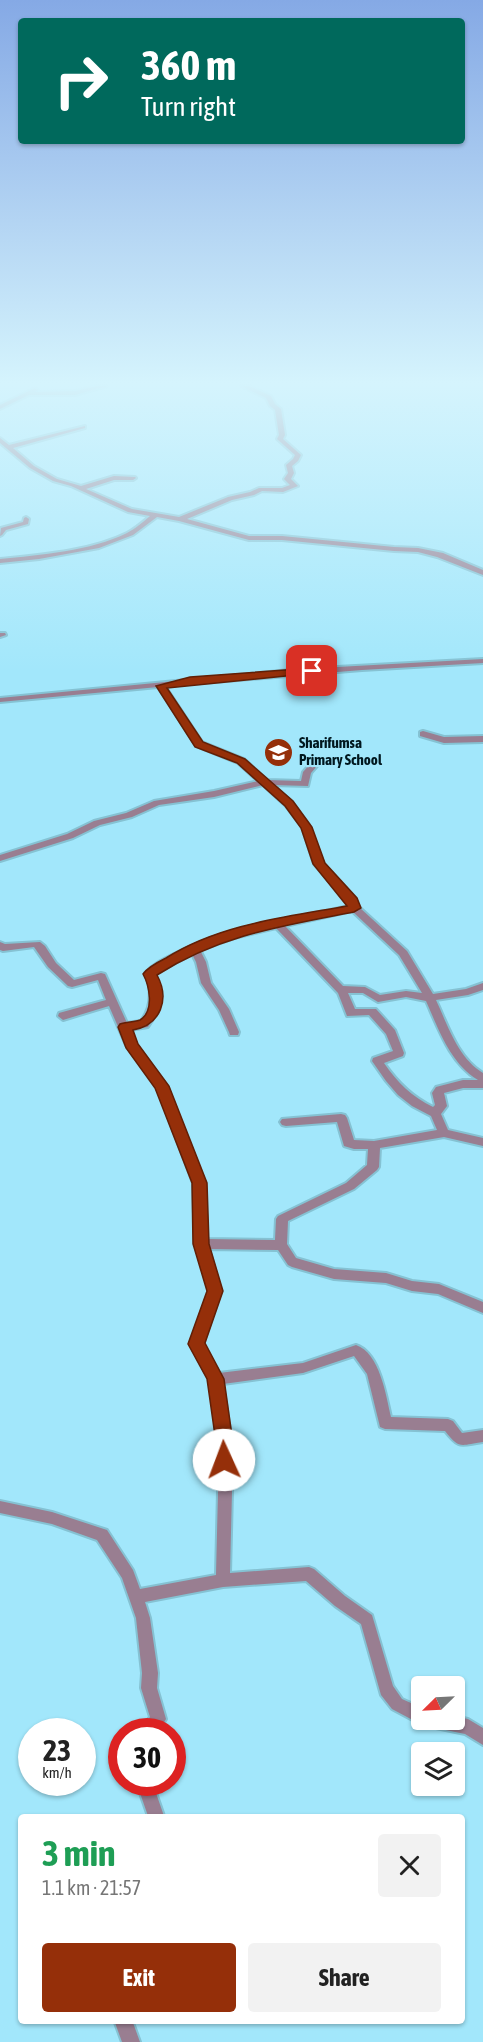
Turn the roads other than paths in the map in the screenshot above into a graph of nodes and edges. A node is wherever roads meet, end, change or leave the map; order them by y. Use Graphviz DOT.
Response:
graph roads {
  1 [pos="59,481"];
  2 [pos="103,481"];
  3 [pos="290,481"];
  4 [pos="81,488"];
  5 [pos="157,514"];
  6 [pos="26,519"];
  7 [pos="180,519"];
  8 [pos="0,534"];
  9 [pos="0,561"];
  10 [pos="483,573"];
  11 [pos="483,661"];
  12 [pos="161,686"];
  13 [pos="0,700"];
  14 [pos="423,734"];
  15 [pos="483,739"];
  16 [pos="314,765"];
  17 [pos="264,782"];
  18 [pos="0,858"];
  19 [pos="354,908"];
  20 [pos="278,924"];
  21 [pos="0,945"];
  22 [pos="194,949"];
  23 [pos="483,986"];
  24 [pos="340,989"];
  25 [pos="430,998"];
  26 [pos="112,1002"];
  27 [pos="63,1016"];
  28 [pos="125,1027"];
  29 [pos="234,1032"];
  30 [pos="483,1078"];
  31 [pos="483,1084"];
  32 [pos="435,1113"];
  33 [pos="286,1122"];
  34 [pos="444,1133"];
  35 [pos="483,1142"];
  36 [pos="374,1146"];
  37 [pos="201,1244"];
  38 [pos="281,1245"];
  39 [pos="483,1308"];
  40 [pos="216,1379"];
  41 [pos="483,1436"];
  42 [pos="0,1508"];
  43 [pos="223,1580"];
  44 [pos="135,1598"];
  45 [pos="411,1711"];
  46 [pos="158,1718"];
  47 [pos="465,1726"];
  48 [pos="483,1737"];
  49 [pos="149,1796"];
  50 [pos="155,1814"];
  51 [pos="124,2024"];
  52 [pos="131,2042"];
  1 -- 4 [label="street"];
  2 -- 4 [label="street"];
  3 -- 7 [label="street"];
  4 -- 5 [label="street"];
  5 -- 7 [label="street"];
  5 -- 9 [label="street"];
  6 -- 8 [label="street"];
  7 -- 10 [label="street"];
  11 -- 12 [label="street"];
  12 -- 13 [label="street"];
  12 -- 17 [label="street"];
  14 -- 15 [label="street"];
  16 -- 17 [label="street"];
  17 -- 18 [label="street"];
  17 -- 19 [label="street"];
  19 -- 20 [label="street"];
  19 -- 25 [label="street"];
  20 -- 22 [label="street"];
  20 -- 24 [label="street"];
  21 -- 26 [label="street"];
  22 -- 28 [label="street"];
  22 -- 29 [label="street"];
  23 -- 25 [label="street"];
  24 -- 25 [label="street"];
  24 -- 32 [label="street"];
  25 -- 30 [label="street"];
  26 -- 27 [label="street"];
  26 -- 28 [label="street"];
  28 -- 37 [label="street"];
  31 -- 32 [label="street"];
  32 -- 34 [label="street"];
  33 -- 36 [label="street"];
  34 -- 35 [label="street"];
  34 -- 36 [label="street"];
  36 -- 38 [label="street"];
  37 -- 38 [label="street"];
  37 -- 40 [label="street"];
  38 -- 39 [label="street"];
  40 -- 41 [label="street"];
  40 -- 43 [label="street"];
  42 -- 44 [label="street"];
  43 -- 44 [label="street"];
  43 -- 45 [label="street"];
  44 -- 46 [label="street"];
  47 -- 48 [label="street"];
  49 -- 50 [label="street"];
  51 -- 52 [label="street"];
}
